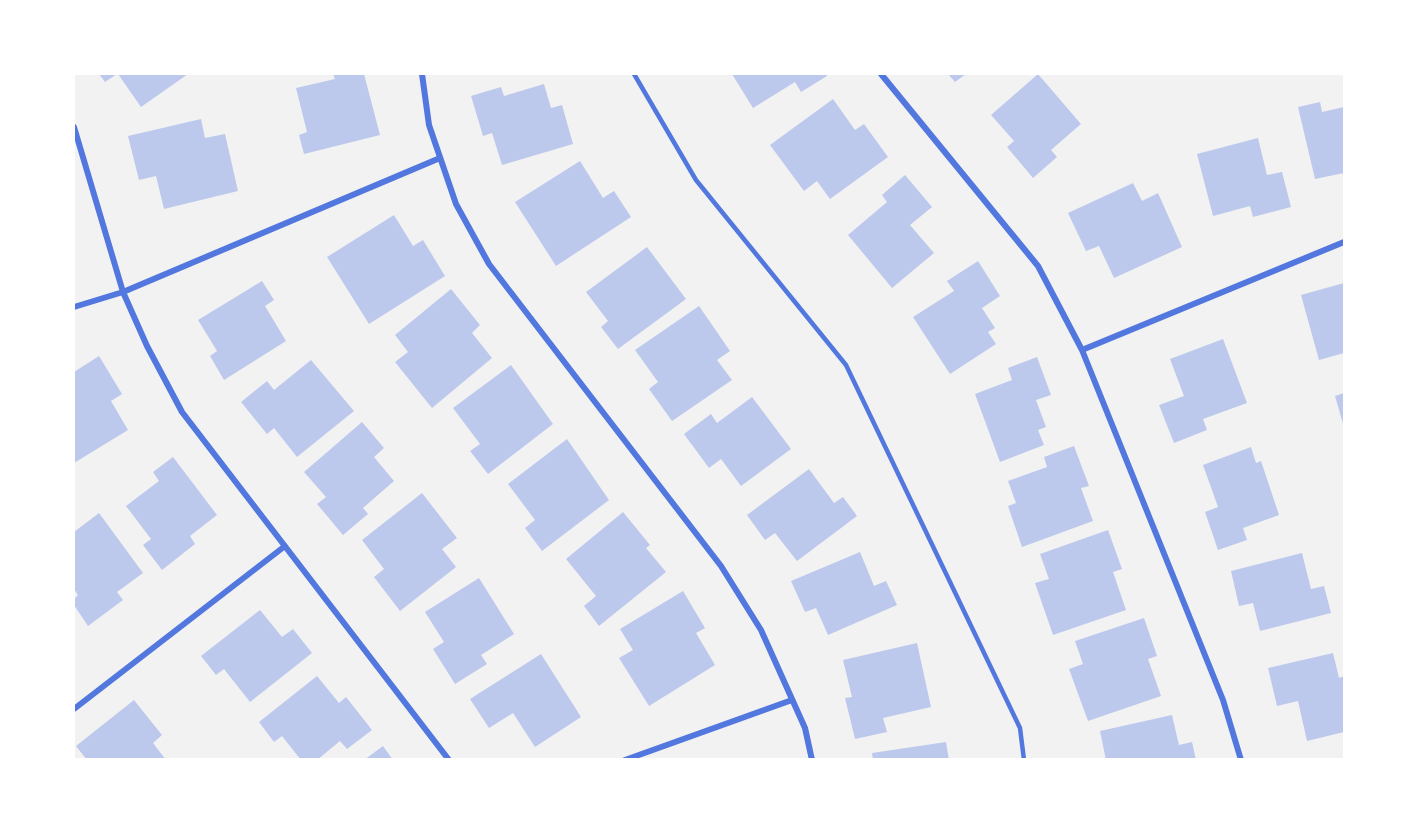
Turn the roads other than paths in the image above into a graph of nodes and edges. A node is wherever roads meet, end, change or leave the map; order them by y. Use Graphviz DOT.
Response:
graph roads {
  1 [pos="422,74"];
  2 [pos="634,74"];
  3 [pos="881,74"];
  4 [pos="74,127"];
  5 [pos="440,158"];
  6 [pos="1344,242"];
  7 [pos="123,292"];
  8 [pos="74,307"];
  9 [pos="1082,350"];
  10 [pos="285,546"];
  11 [pos="792,700"];
  12 [pos="74,709"];
  13 [pos="449,759"];
  14 [pos="625,759"];
  15 [pos="812,759"];
  16 [pos="1024,759"];
  17 [pos="1241,759"];
  1 -- 5 [label="street"];
  2 -- 16 [label="lane"];
  3 -- 9 [label="street"];
  4 -- 7 [label="street"];
  5 -- 7 [label="street"];
  5 -- 11 [label="street"];
  6 -- 9 [label="street"];
  7 -- 8 [label="street"];
  7 -- 10 [label="street"];
  9 -- 17 [label="street"];
  10 -- 12 [label="street"];
  10 -- 13 [label="street"];
  11 -- 14 [label="street"];
  11 -- 15 [label="street"];
}
